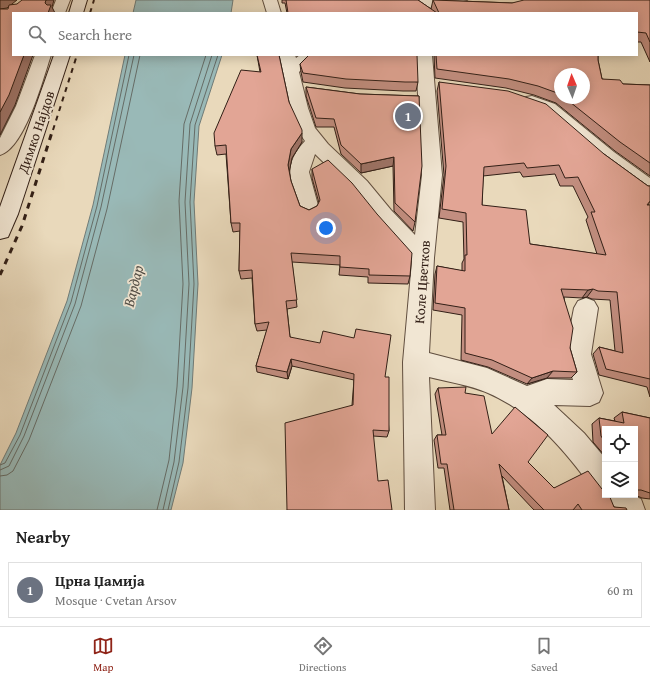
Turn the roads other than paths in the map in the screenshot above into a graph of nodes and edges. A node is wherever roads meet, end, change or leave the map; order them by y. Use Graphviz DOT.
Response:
graph roads {
  1 [pos="63,0"];
  2 [pos="80,0"];
  3 [pos="270,0"];
  4 [pos="422,4"];
  5 [pos="477,5"];
  6 [pos="58,12"];
  7 [pos="76,12"];
  8 [pos="274,12"];
  9 [pos="43,56"];
  10 [pos="62,56"];
  11 [pos="308,56"];
  12 [pos="424,56"];
  13 [pos="295,76"];
  14 [pos="513,96"];
  15 [pos="315,142"];
  16 [pos="0,149"];
  17 [pos="650,188"];
  18 [pos="309,209"];
  19 [pos="0,231"];
  20 [pos="423,258"];
  21 [pos="586,308"];
  22 [pos="416,362"];
  23 [pos="524,400"];
  24 [pos="602,478"];
  25 [pos="616,498"];
  26 [pos="420,510"];
  27 [pos="630,510"];
  1 -- 6 [label="street"];
  2 -- 7 [label="street"];
  3 -- 8 [label="street"];
  4 -- 5 [label="street"];
  9 -- 16 [label="street"];
  10 -- 19 [label="street, Димко Најдов"];
  11 -- 13 [label="street"];
  12 -- 20 [label="street, Коле Цветков"];
  13 -- 15 [label="street"];
  14 -- 17 [label="street"];
  15 -- 18 [label="street"];
  15 -- 20 [label="street"];
  20 -- 22 [label="street, Коле Цветков"];
  21 -- 23 [label="street"];
  22 -- 23 [label="street"];
  22 -- 26 [label="street, Коле Цветков"];
  23 -- 24 [label="street"];
  25 -- 27 [label="street"];
}
